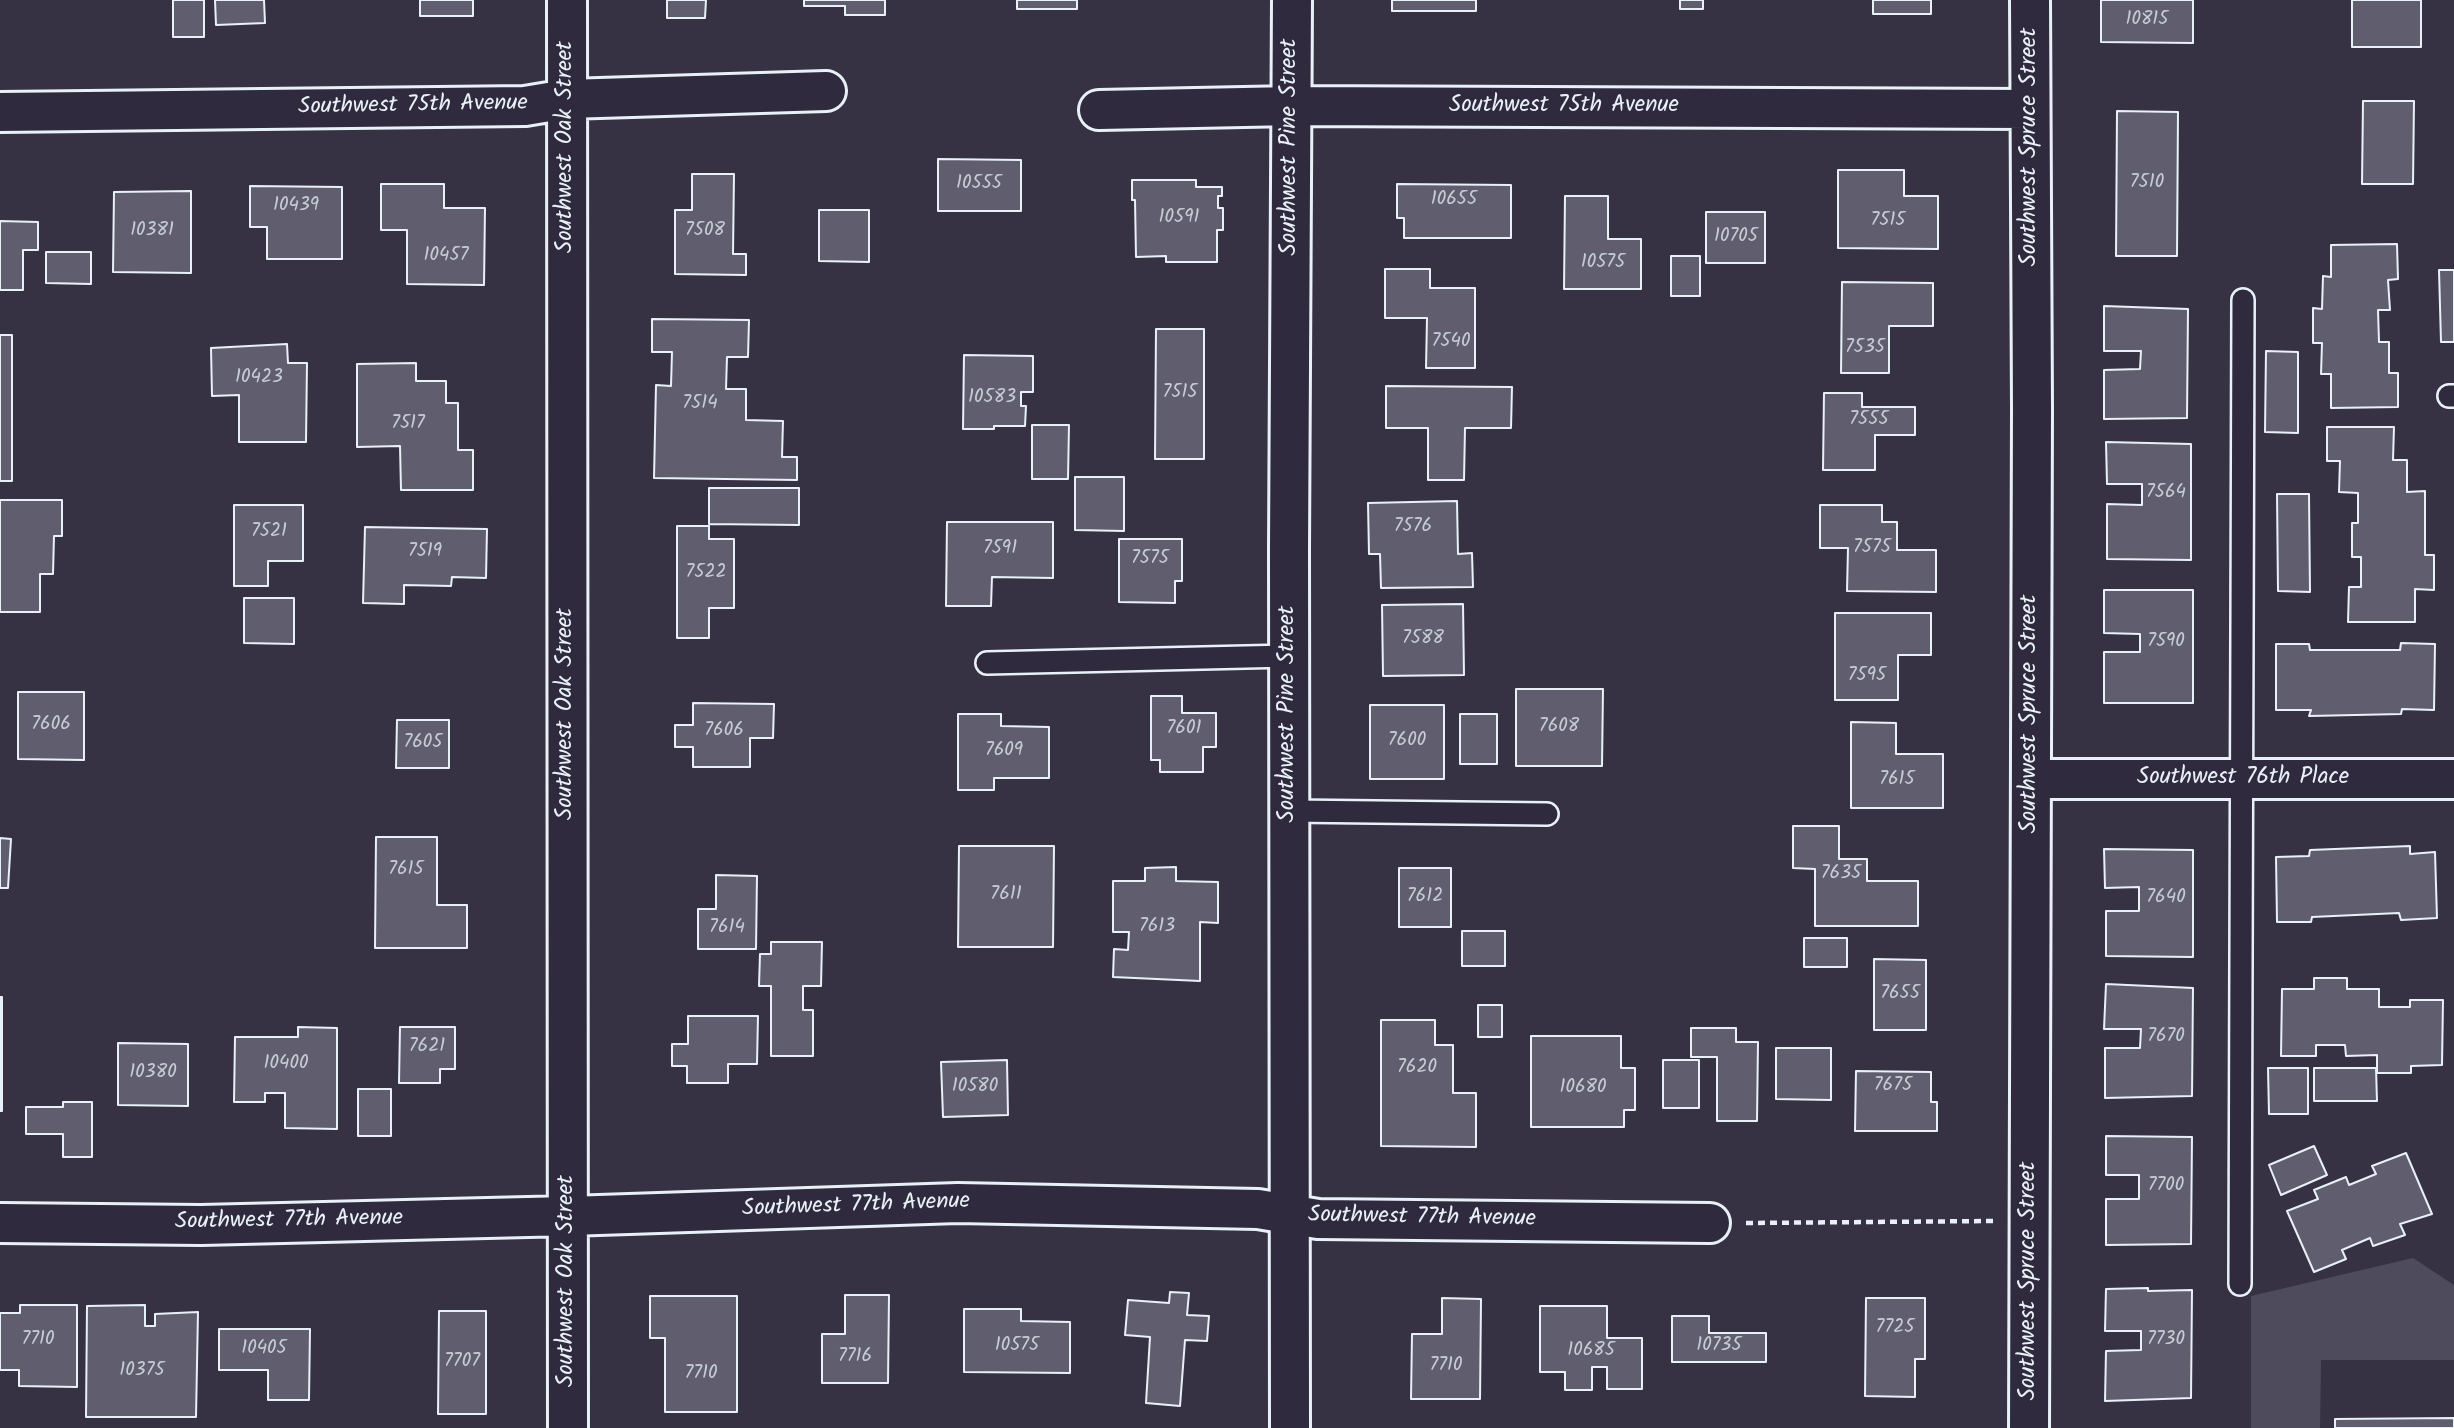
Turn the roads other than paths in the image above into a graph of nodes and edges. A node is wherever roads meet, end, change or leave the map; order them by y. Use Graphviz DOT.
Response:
graph roads {
  1 [pos="566,0"];
  2 [pos="1292,0"];
  3 [pos="2030,0"];
  4 [pos="825,91"];
  5 [pos="567,99"];
  6 [pos="1292,106"];
  7 [pos="2030,109"];
  8 [pos="1099,110"];
  9 [pos="0,112"];
  10 [pos="2243,300"];
  11 [pos="1289,656"];
  12 [pos="987,663"];
  13 [pos="2031,779"];
  14 [pos="2243,779"];
  15 [pos="2454,779"];
  16 [pos="1289,811"];
  17 [pos="1547,814"];
  18 [pos="569,1216"];
  19 [pos="1290,1216"];
  20 [pos="0,1223"];
  21 [pos="1710,1223"];
  22 [pos="2240,1284"];
  23 [pos="568,1428"];
  24 [pos="1290,1428"];
  25 [pos="2029,1428"];
  1 -- 5 [label="street, Southwest Oak Street"];
  2 -- 6 [label="street, Southwest Pine Street"];
  3 -- 7 [label="street, Southwest Spruce Street"];
  4 -- 5 [label="street, Southwest 75th Avenue"];
  5 -- 9 [label="street, Southwest 75th Avenue"];
  5 -- 18 [label="street, Southwest Oak Street"];
  6 -- 7 [label="street, Southwest 75th Avenue"];
  6 -- 8 [label="street, Southwest 75th Avenue"];
  6 -- 11 [label="street, Southwest Pine Street"];
  7 -- 13 [label="street, Southwest Spruce Street"];
  10 -- 14 [label="lane"];
  11 -- 12 [label="lane"];
  11 -- 16 [label="street, Southwest Pine Street"];
  13 -- 14 [label="street, Southwest 76th Place"];
  13 -- 25 [label="street, Southwest Spruce Street"];
  14 -- 15 [label="street, Southwest 76th Place"];
  14 -- 22 [label="lane"];
  16 -- 17 [label="lane"];
  16 -- 19 [label="street, Southwest Pine Street"];
  18 -- 19 [label="street, Southwest 77th Avenue"];
  18 -- 20 [label="street, Southwest 77th Avenue"];
  18 -- 23 [label="street, Southwest Oak Street"];
  19 -- 21 [label="street, Southwest 77th Avenue"];
  19 -- 24 [label="street, Southwest Pine Street"];
}
